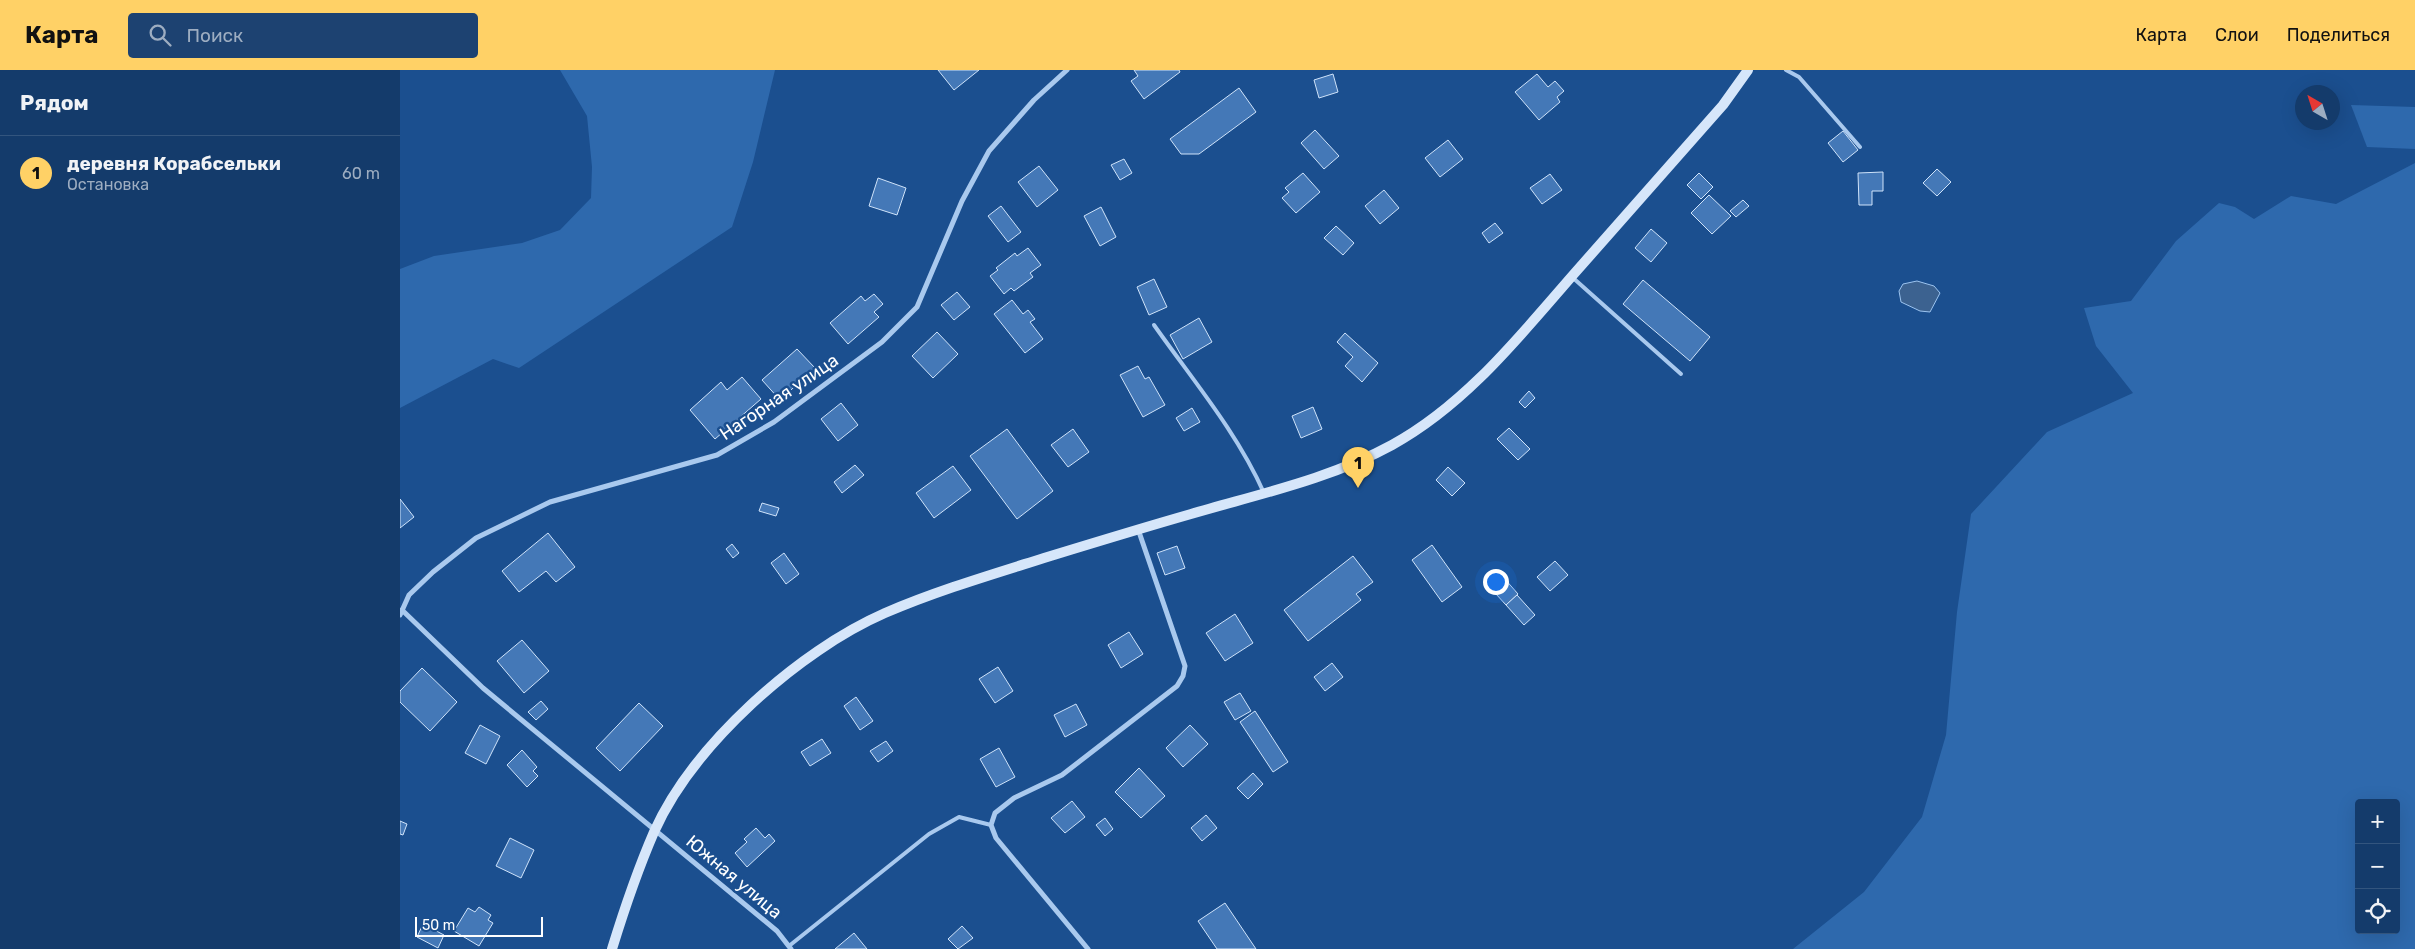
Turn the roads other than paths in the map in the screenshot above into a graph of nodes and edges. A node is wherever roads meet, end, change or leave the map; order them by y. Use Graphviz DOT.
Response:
graph roads {
  1 [pos="1067,70"];
  2 [pos="1748,70"];
  3 [pos="1786,70"];
  4 [pos="1860,147"];
  5 [pos="1572,277"];
  6 [pos="1154,325"];
  7 [pos="1681,374"];
  8 [pos="1264,493"];
  9 [pos="1138,529"];
  10 [pos="401,613"];
  11 [pos="991,825"];
  12 [pos="655,830"];
  13 [pos="790,948"];
  14 [pos="612,949"];
  15 [pos="1088,949"];
  1 -- 10 [label="street, Нагорная улица"];
  2 -- 5 [label="main road"];
  3 -- 4 [label="lane"];
  5 -- 7 [label="lane"];
  5 -- 8 [label="main road"];
  6 -- 8 [label="lane"];
  8 -- 9 [label="main road"];
  9 -- 11 [label="street"];
  9 -- 12 [label="main road"];
  10 -- 12 [label="street, Южная улица"];
  11 -- 13 [label="lane"];
  11 -- 15 [label="street"];
  12 -- 13 [label="street, Южная улица"];
  12 -- 14 [label="main road"];
}
